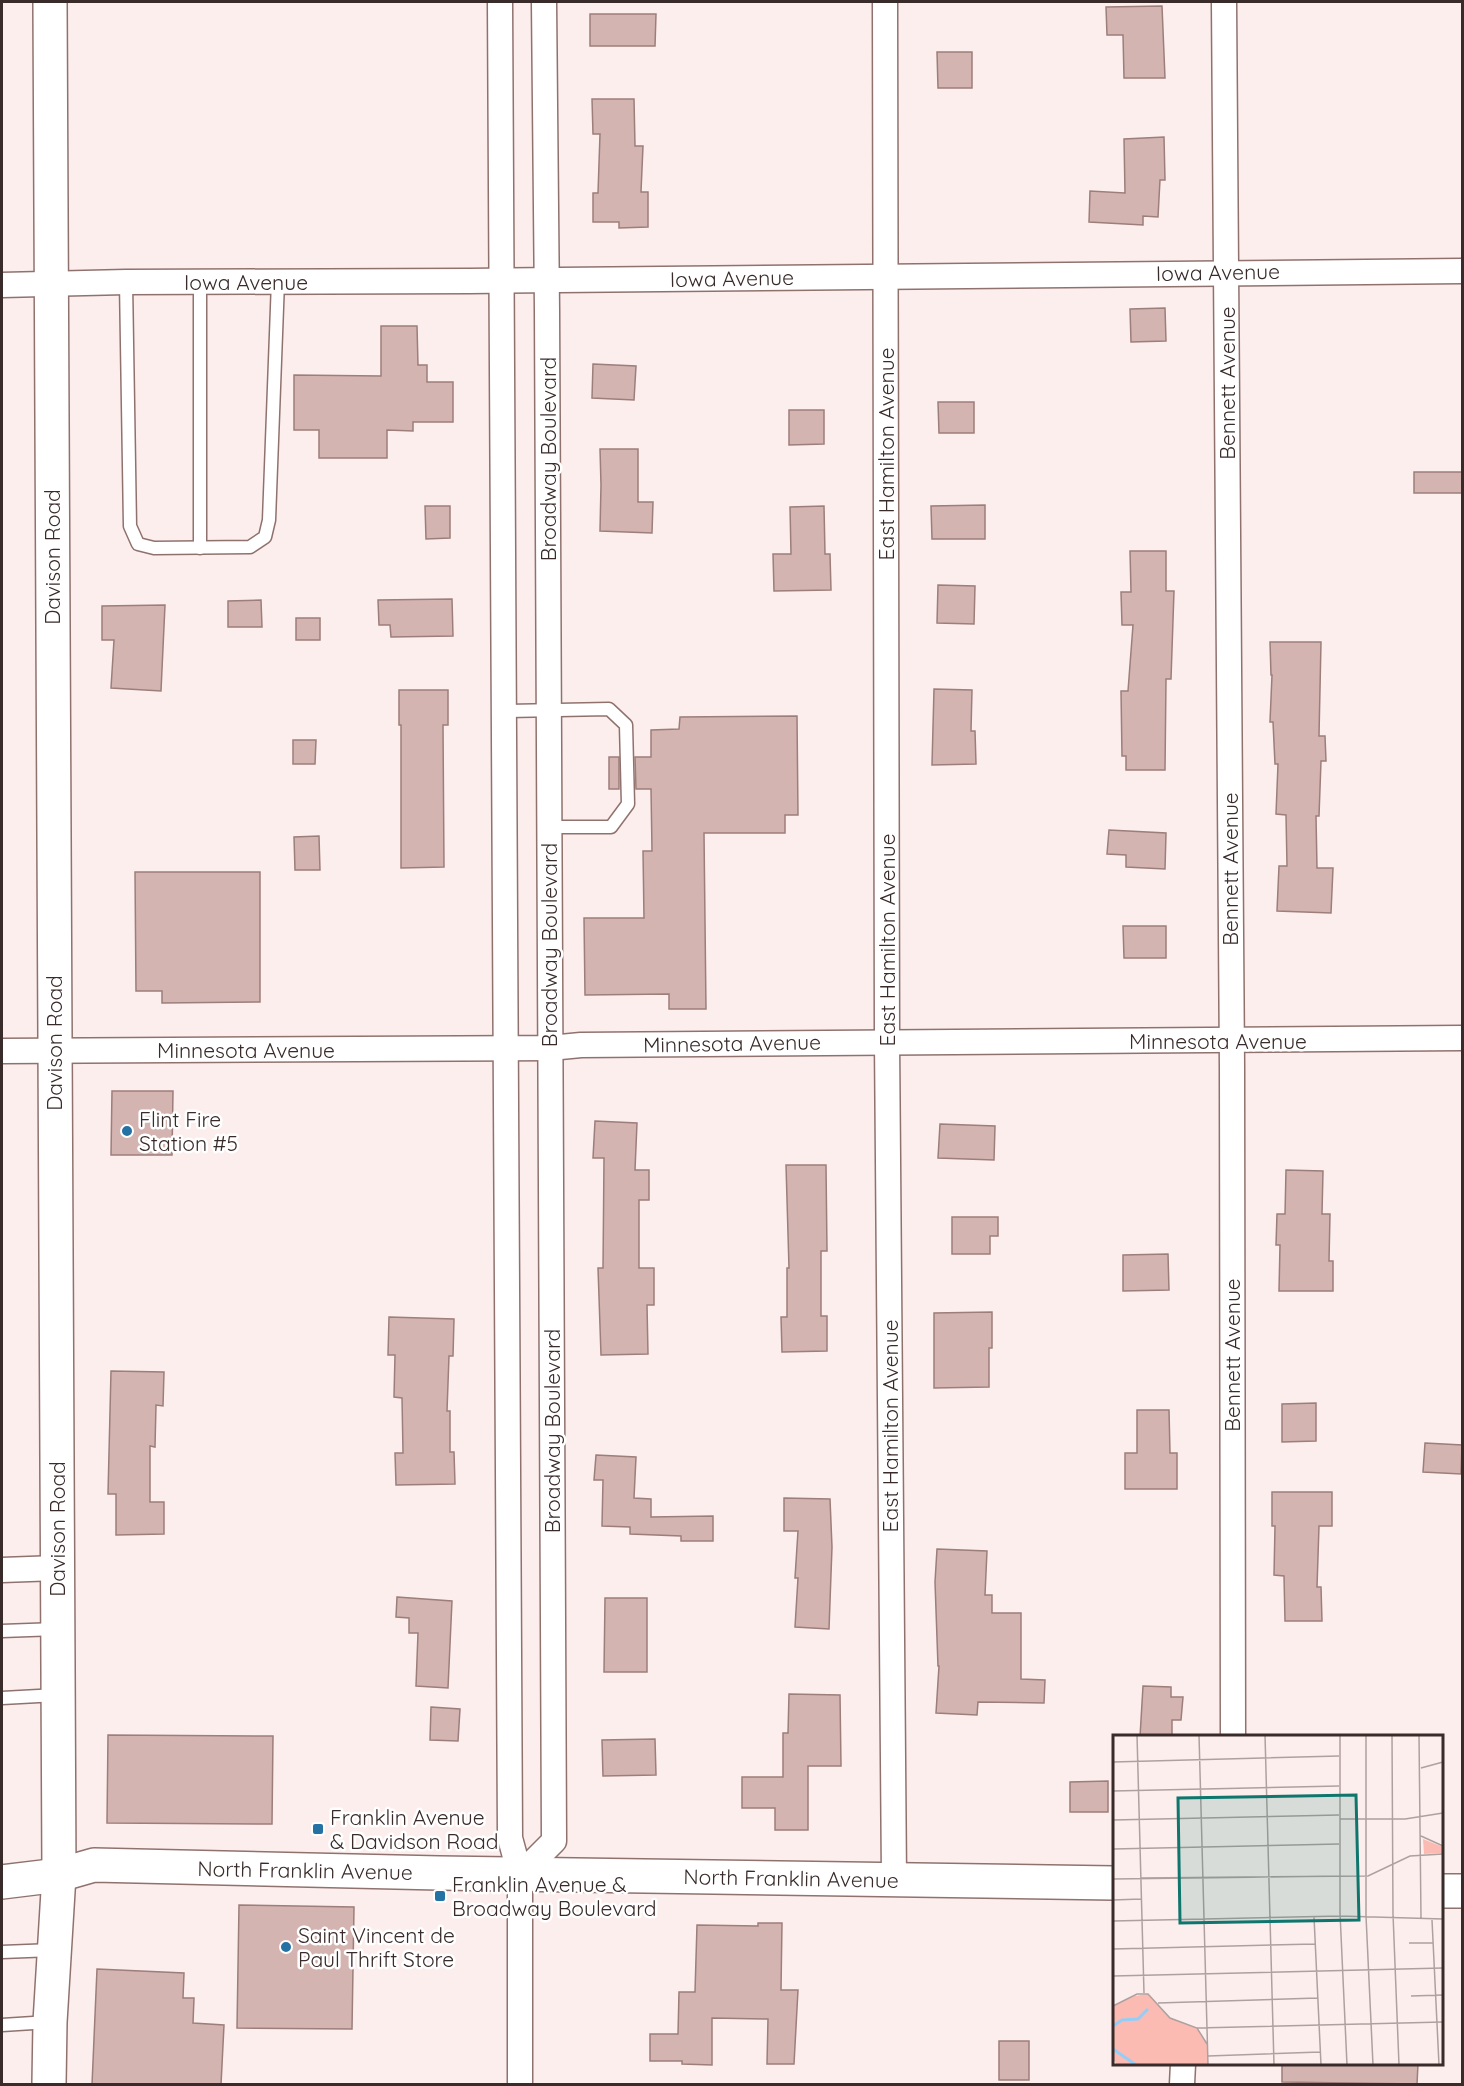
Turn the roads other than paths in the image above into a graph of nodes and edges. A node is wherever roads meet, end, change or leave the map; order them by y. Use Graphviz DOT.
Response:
graph roads {
  1 [pos="50,2"];
  2 [pos="500,2"];
  3 [pos="544,2"];
  4 [pos="885,2"];
  5 [pos="1224,2"];
  6 [pos="1462,271"];
  7 [pos="1227,272"];
  8 [pos="886,276"];
  9 [pos="502,280"];
  10 [pos="547,280"];
  11 [pos="278,281"];
  12 [pos="126,282"];
  13 [pos="200,282"];
  14 [pos="51,284"];
  15 [pos="2,285"];
  16 [pos="200,548"];
  17 [pos="548,710"];
  18 [pos="504,711"];
  19 [pos="549,827"];
  20 [pos="1462,1038"];
  21 [pos="887,1041"];
  22 [pos="1231,1041"];
  23 [pos="550,1048"];
  24 [pos="505,1049"];
  25 [pos="2,1051"];
  26 [pos="55,1051"];
  27 [pos="57,1568"];
  28 [pos="2,1570"];
  29 [pos="58,1629"];
  30 [pos="2,1631"];
  31 [pos="58,1695"];
  32 [pos="2,1698"];
  33 [pos="1233,1735"];
  34 [pos="59,1875"];
  35 [pos="520,1875"];
  36 [pos="894,1879"];
  37 [pos="2,1882"];
  38 [pos="1113,1883"];
  39 [pos="1443,1891"];
  40 [pos="1462,1892"];
  41 [pos="54,1950"];
  42 [pos="2,1952"];
  43 [pos="50,2022"];
  44 [pos="2,2025"];
  45 [pos="1183,2065"];
  46 [pos="49,2085"];
  47 [pos="520,2085"];
  48 [pos="1182,2085"];
  1 -- 14 [label="main road, Davison Road"];
  2 -- 9 [label="street, Broadway Boulevard"];
  3 -- 10 [label="street, Broadway Boulevard"];
  4 -- 8 [label="street, East Hamilton Avenue"];
  5 -- 7 [label="street, Bennett Avenue"];
  6 -- 7 [label="street, Iowa Avenue"];
  7 -- 8 [label="street, Iowa Avenue"];
  7 -- 22 [label="street, Bennett Avenue"];
  8 -- 10 [label="street, Iowa Avenue"];
  8 -- 21 [label="street, East Hamilton Avenue"];
  9 -- 10 [label="street, Iowa Avenue"];
  9 -- 11 [label="street, Iowa Avenue"];
  9 -- 18 [label="street, Broadway Boulevard"];
  10 -- 17 [label="street, Broadway Boulevard"];
  11 -- 13 [label="street, Iowa Avenue"];
  11 -- 16 [label="lane"];
  12 -- 13 [label="street, Iowa Avenue"];
  12 -- 14 [label="street, Iowa Avenue"];
  12 -- 16 [label="lane"];
  13 -- 16 [label="lane"];
  14 -- 15 [label="street, Iowa Avenue"];
  14 -- 26 [label="main road, Davison Road"];
  17 -- 18 [label="lane"];
  17 -- 19 [label="street, Broadway Boulevard"];
  17 -- 19 [label="lane"];
  18 -- 24 [label="street, Broadway Boulevard"];
  19 -- 23 [label="street, Broadway Boulevard"];
  20 -- 22 [label="street, Minnesota Avenue"];
  21 -- 22 [label="street, Minnesota Avenue"];
  21 -- 23 [label="street, Minnesota Avenue"];
  21 -- 36 [label="street, East Hamilton Avenue"];
  22 -- 33 [label="street, Bennett Avenue"];
  23 -- 24 [label="street, Minnesota Avenue"];
  23 -- 35 [label="street, Broadway Boulevard"];
  24 -- 26 [label="street, Minnesota Avenue"];
  24 -- 35 [label="street, Broadway Boulevard"];
  25 -- 26 [label="street, Minnesota Avenue"];
  26 -- 27 [label="main road, Davison Road"];
  27 -- 28 [label="street"];
  27 -- 29 [label="main road, Davison Road"];
  29 -- 30 [label="lane"];
  29 -- 31 [label="main road, Davison Road"];
  31 -- 32 [label="lane"];
  31 -- 34 [label="main road, Davison Road"];
  34 -- 35 [label="main road, North Franklin Avenue"];
  34 -- 37 [label="main road, North Franklin Avenue"];
  34 -- 41 [label="main road, Davison Road"];
  35 -- 36 [label="main road, North Franklin Avenue"];
  35 -- 47 [label="street, Broadway Boulevard"];
  36 -- 38 [label="main road, North Franklin Avenue"];
  39 -- 40 [label="main road"];
  41 -- 42 [label="lane"];
  41 -- 43 [label="main road, Davison Road"];
  43 -- 44 [label="lane"];
  43 -- 46 [label="main road, Davison Road"];
  45 -- 48 [label="street"];
}
